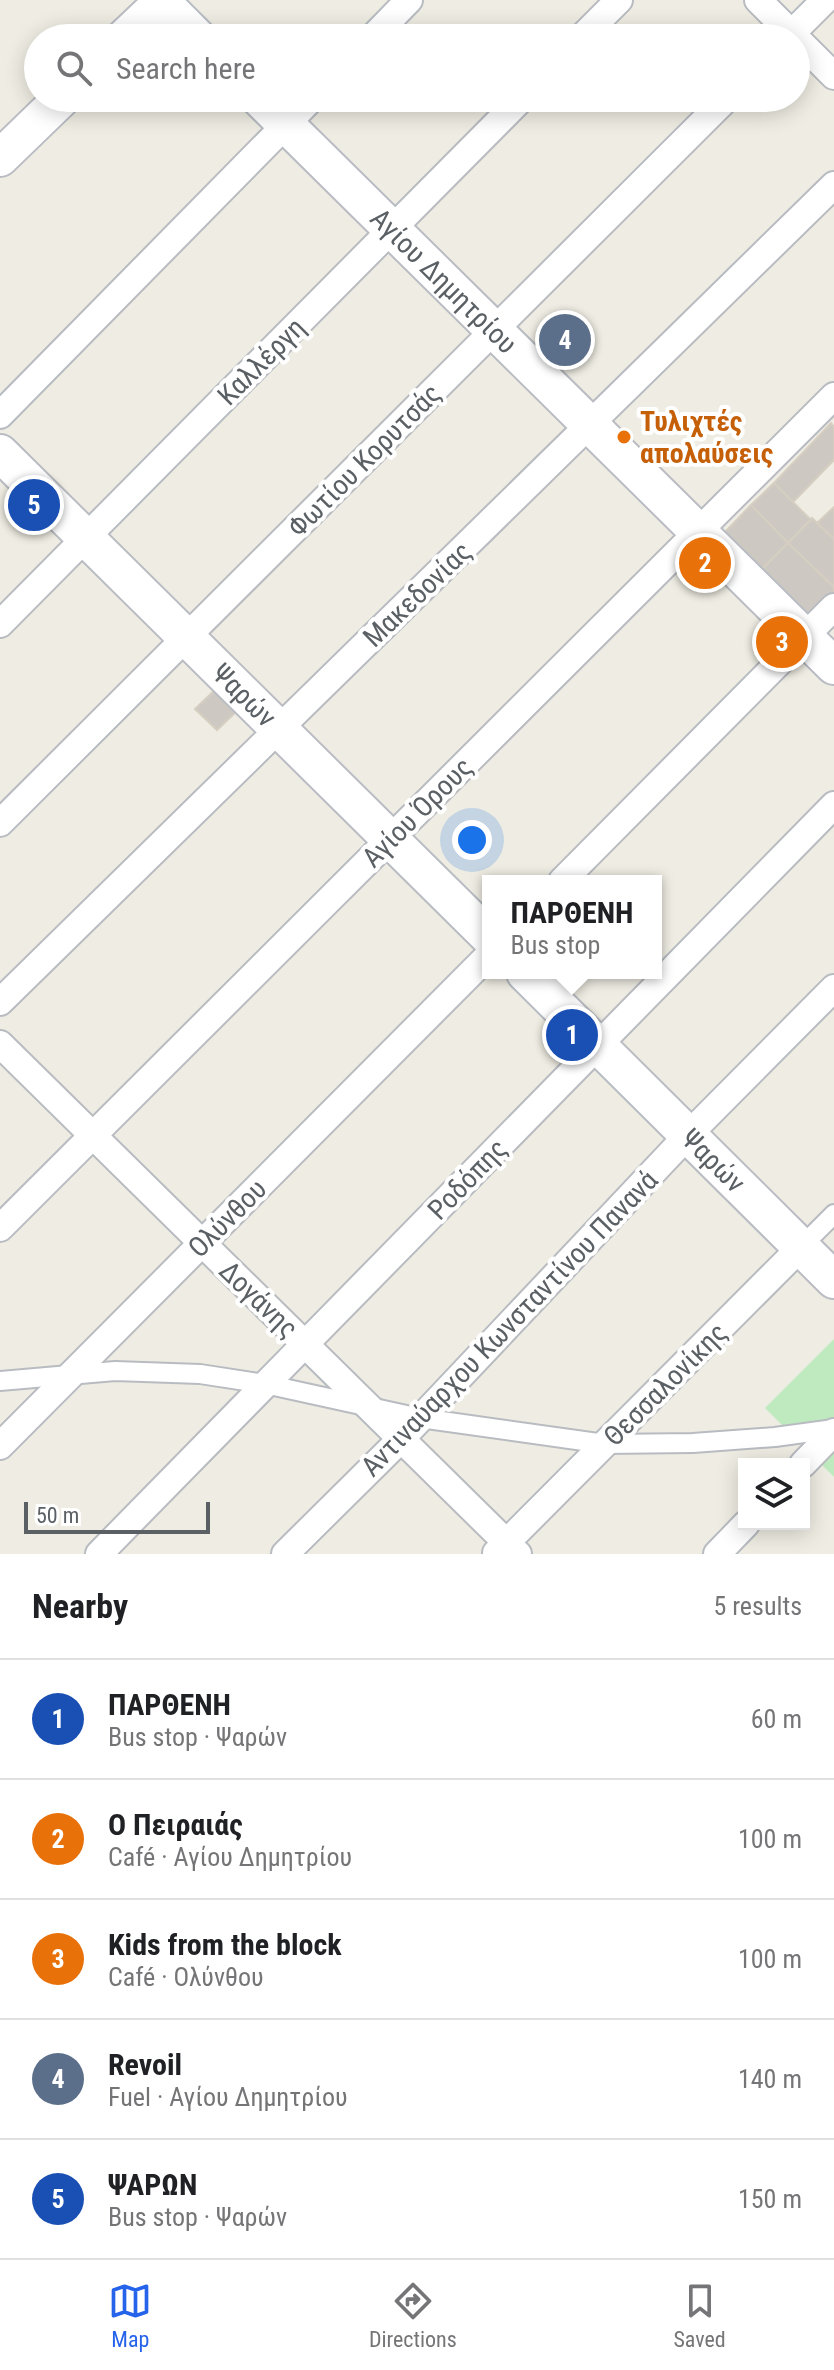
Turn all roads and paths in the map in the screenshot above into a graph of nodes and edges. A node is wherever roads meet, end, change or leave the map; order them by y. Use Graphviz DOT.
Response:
graph roads {
  1 [pos="409,0"];
  2 [pos="619,0"];
  3 [pos="758,0"];
  4 [pos="825,0"];
  5 [pos="161,1"];
  6 [pos="138,24"];
  7 [pos="184,24"];
  8 [pos="386,24"];
  9 [pos="595,24"];
  10 [pos="779,24"];
  11 [pos="801,24"];
  12 [pos="810,55"];
  13 [pos="834,76"];
  14 [pos="48,112"];
  15 [pos="273,112"];
  16 [pos="299,112"];
  17 [pos="508,112"];
  18 [pos="713,112"];
  19 [pos="286,125"];
  20 [pos="0,158"];
  21 [pos="834,185"];
  22 [pos="392,229"];
  23 [pos="494,330"];
  24 [pos="834,396"];
  25 [pos="0,415"];
  26 [pos="589,425"];
  27 [pos="0,453"];
  28 [pos="698,532"];
  29 [pos="86,537"];
  30 [pos="834,607"];
  31 [pos="0,624"];
  32 [pos="186,637"];
  33 [pos="804,637"];
  34 [pos="834,666"];
  35 [pos="279,729"];
  36 [pos="834,805"];
  37 [pos="0,823"];
  38 [pos="390,839"];
  39 [pos="568,875"];
  40 [pos="482,930"];
  41 [pos="482,962"];
  42 [pos="531,979"];
  43 [pos="834,988"];
  44 [pos="0,1002"];
  45 [pos="0,1044"];
  46 [pos="598,1046"];
  47 [pos="93,1135"];
  48 [pos="688,1135"];
  49 [pos="834,1214"];
  50 [pos="0,1228"];
  51 [pos="202,1243"];
  52 [pos="801,1247"];
  53 [pos="834,1280"];
  54 [pos="305,1344"];
  55 [pos="69,1374"];
  56 [pos="0,1381"];
  57 [pos="265,1384"];
  58 [pos="370,1408"];
  59 [pos="420,1418"];
  60 [pos="834,1430"];
  61 [pos="401,1439"];
  62 [pos="605,1444"];
  63 [pos="0,1446"];
  64 [pos="808,1458"];
  65 [pos="740,1530"];
  66 [pos="507,1550"];
  67 [pos="99,1554"];
  68 [pos="285,1554"];
  69 [pos="717,1554"];
  1 -- 8 [label="street"];
  2 -- 9 [label="street"];
  3 -- 10 [label="street"];
  4 -- 11 [label="street"];
  5 -- 6 [label="main road"];
  5 -- 7 [label="main road"];
  12 -- 13 [label="street"];
  14 -- 20 [label="main road"];
  15 -- 19 [label="main road, Αγίου Δημητρίου"];
  16 -- 19 [label="street"];
  17 -- 22 [label="street, Καλλέργη"];
  18 -- 23 [label="street, Φωτίου Κορυτσάς"];
  19 -- 22 [label="main road, Αγίου Δημητρίου"];
  19 -- 25 [label="street"];
  21 -- 26 [label="street, Μακεδονίας"];
  22 -- 23 [label="main road, Αγίου Δημητρίου"];
  22 -- 29 [label="street, Καλλέργη"];
  23 -- 26 [label="main road, Αγίου Δημητρίου"];
  23 -- 32 [label="street, Φωτίου Κορυτσάς"];
  24 -- 28 [label="street, Αγίου Όρους"];
  26 -- 28 [label="main road, Αγίου Δημητρίου"];
  26 -- 35 [label="street, Μακεδονίας"];
  27 -- 29 [label="main road, Ψαρών"];
  28 -- 33 [label="main road, Αγίου Δημητρίου"];
  28 -- 38 [label="street, Αγίου Όρους"];
  29 -- 31 [label="street, Καλλέργη"];
  29 -- 32 [label="main road, Ψαρών"];
  30 -- 33 [label="street"];
  32 -- 35 [label="main road, Ψαρών"];
  32 -- 37 [label="street, Φωτίου Κορυτσάς"];
  33 -- 34 [label="main road, Αγίου Δημητρίου"];
  33 -- 39 [label="street"];
  35 -- 38 [label="main road, Ψαρών"];
  35 -- 44 [label="street, Μακεδονίας"];
  36 -- 46 [label="street, Ροδόπης"];
  38 -- 40 [label="main road, Ψαρών"];
  38 -- 47 [label="street, Αγίου Όρους"];
  41 -- 51 [label="street, Ολύνθου"];
  42 -- 46 [label="main road, Ψαρών"];
  43 -- 48 [label="street, Αντιναύαρχου Κωνσταντίνου Πανανά"];
  45 -- 47 [label="street, Δογάνης"];
  46 -- 48 [label="main road, Ψαρών"];
  46 -- 54 [label="street, Ροδόπης"];
  47 -- 50 [label="street, Αγίου Όρους"];
  47 -- 51 [label="street, Δογάνης"];
  48 -- 52 [label="main road, Ψαρών"];
  48 -- 59 [label="street, Αντιναύαρχου Κωνσταντίνου Πανανά"];
  49 -- 52 [label="street, Θεσσαλονίκης"];
  51 -- 54 [label="street, Δογάνης"];
  51 -- 55 [label="street, Ολύνθου"];
  52 -- 53 [label="main road, Ψαρών"];
  52 -- 62 [label="street, Θεσσαλονίκης"];
  54 -- 57 [label="street, Ροδόπης"];
  54 -- 58 [label="street, Δογάνης"];
  55 -- 56 [label="street"];
  55 -- 57 [label="street"];
  55 -- 63 [label="street, Ολύνθου"];
  57 -- 58 [label="street"];
  57 -- 67 [label="street, Ροδόπης"];
  58 -- 59 [label="street"];
  58 -- 61 [label="street, Δογάνης"];
  59 -- 61 [label="street, Αντιναύαρχου Κωνσταντίνου Πανανά"];
  59 -- 62 [label="street"];
  60 -- 62 [label="street"];
  60 -- 64 [label="street"];
  61 -- 66 [label="street, Δογάνης"];
  61 -- 68 [label="street, Αντιναύαρχου Κωνσταντίνου Πανανά"];
  62 -- 66 [label="street, Θεσσαλονίκης"];
  65 -- 69 [label="street"];
}
